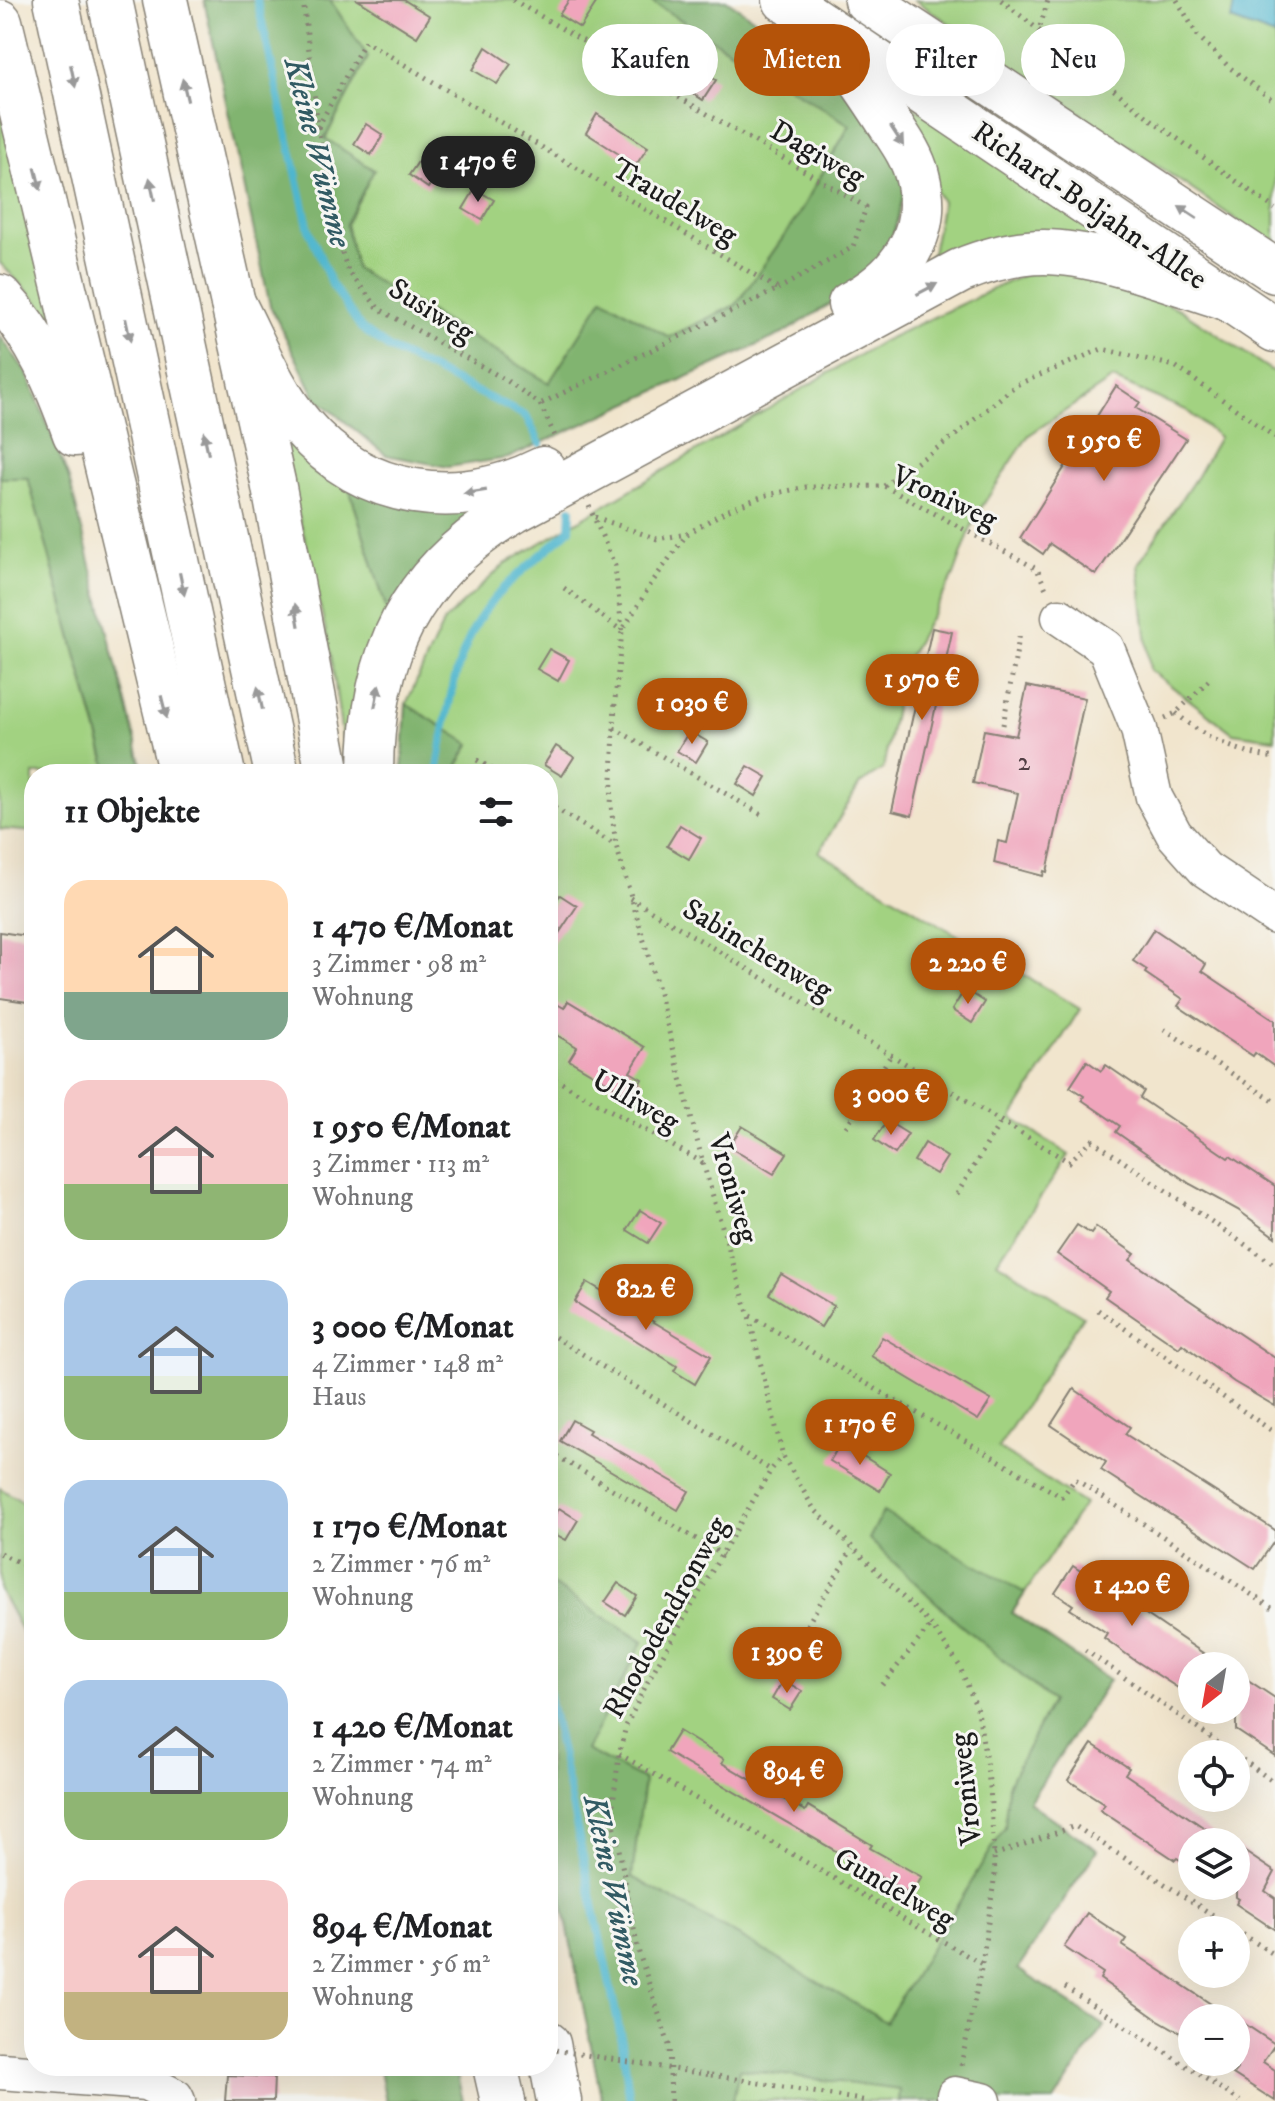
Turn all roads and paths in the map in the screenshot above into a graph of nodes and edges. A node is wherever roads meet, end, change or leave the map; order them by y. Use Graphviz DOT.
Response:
graph roads {
  1 [pos="56,0"];
  2 [pos="110,0"];
  3 [pos="165,0"];
  4 [pos="303,0"];
  5 [pos="513,0"];
  6 [pos="785,0"];
  7 [pos="866,0"];
  8 [pos="1001,0"];
  9 [pos="1048,0"];
  10 [pos="1177,0"];
  11 [pos="0,22"];
  12 [pos="821,24"];
  13 [pos="1031,24"];
  14 [pos="1041,24"];
  15 [pos="870,57"];
  16 [pos="870,96"];
  17 [pos="1122,96"];
  18 [pos="1275,102"];
  19 [pos="318,127"];
  20 [pos="1275,209"];
  21 [pos="1275,271"];
  22 [pos="778,289"];
  23 [pos="0,297"];
  24 [pos="1230,299"];
  25 [pos="233,303"];
  26 [pos="1275,330"];
  27 [pos="540,404"];
  28 [pos="555,436"];
  29 [pos="1275,437"];
  30 [pos="884,486"];
  31 [pos="687,534"];
  32 [pos="564,588"];
  33 [pos="1060,617"];
  34 [pos="622,631"];
  35 [pos="1020,633"];
  36 [pos="147,640"];
  37 [pos="1212,677"];
  38 [pos="1176,713"];
  39 [pos="1003,725"];
  40 [pos="614,728"];
  41 [pos="1139,729"];
  42 [pos="1275,758"];
  43 [pos="477,760"];
  44 [pos="178,764"];
  45 [pos="221,764"];
  46 [pos="275,764"];
  47 [pos="326,764"];
  48 [pos="371,764"];
  49 [pos="484,764"];
  50 [pos="558,810"];
  51 [pos="764,816"];
  52 [pos="616,845"];
  53 [pos="629,897"];
  54 [pos="1275,916"];
  55 [pos="1164,1029"];
  56 [pos="891,1055"];
  57 [pos="558,1081"];
  58 [pos="1275,1102"];
  59 [pos="1001,1121"];
  60 [pos="846,1127"];
  61 [pos="703,1163"];
  62 [pos="957,1194"];
  63 [pos="1275,1265"];
  64 [pos="1098,1310"];
  65 [pos="749,1316"];
  66 [pos="558,1339"];
  67 [pos="1275,1433"];
  68 [pos="783,1456"];
  69 [pos="558,1457"];
  70 [pos="771,1470"];
  71 [pos="852,1549"];
  72 [pos="0,1553"];
  73 [pos="723,1555"];
  74 [pos="24,1565"];
  75 [pos="1275,1610"];
  76 [pos="931,1625"];
  77 [pos="799,1639"];
  78 [pos="1085,1650"];
  79 [pos="882,1685"];
  80 [pos="1214,1740"];
  81 [pos="619,1754"];
  82 [pos="1250,1766"];
  83 [pos="1275,1783"];
  84 [pos="994,1855"];
  85 [pos="1214,1916"];
  86 [pos="1250,1939"];
  87 [pos="1275,1955"];
  88 [pos="982,1964"];
  89 [pos="1065,1987"];
  90 [pos="558,2048"];
  91 [pos="0,2071"];
  92 [pos="24,2073"];
  93 [pos="66,2076"];
  94 [pos="497,2076"];
  95 [pos="554,2076"];
  96 [pos="969,2098"];
  97 [pos="177,2101"];
  98 [pos="503,2101"];
  99 [pos="559,2101"];
  100 [pos="671,2101"];
  101 [pos="867,2101"];
  102 [pos="1240,2101"];
  1 -- 45 [label="main road, one-way"];
  46 -- 2 [label="main road, one-way"];
  25 -- 3 [label="main road, one-way"];
  4 -- 19 [label="path, Susiweg"];
  5 -- 22 [label="path, Dagiweg"];
  6 -- 12 [label="main road, Richard-Boljahn-Allee"];
  21 -- 7 [label="main road, Richard-Boljahn-Allee, one-way"];
  8 -- 13 [label="path"];
  9 -- 14 [label="path"];
  10 -- 18 [label="path"];
  11 -- 36 [label="main road, one-way"];
  15 -- 24 [label="main road, Richard-Boljahn-Allee"];
  16 -- 25 [label="main road, one-way"];
  17 -- 20 [label="path"];
  19 -- 22 [label="path, Traudelweg"];
  19 -- 27 [label="path, Susiweg"];
  22 -- 27 [label="path"];
  23 -- 36 [label="main road"];
  24 -- 26 [label="main road, Richard-Boljahn-Allee"];
  48 -- 24 [label="main road, one-way"];
  47 -- 25 [label="main road, one-way"];
  27 -- 28 [label="path, Susiweg"];
  29 -- 30 [label="path"];
  30 -- 31 [label="path, Vroniweg"];
  30 -- 33 [label="path, Vroniweg"];
  31 -- 34 [label="path, Vroniweg"];
  31 -- 34 [label="path"];
  32 -- 34 [label="path"];
  33 -- 41 [label="street"];
  34 -- 40 [label="path, Vroniweg"];
  35 -- 39 [label="path"];
  36 -- 44 [label="main road, one-way"];
  37 -- 38 [label="path"];
  38 -- 41 [label="path"];
  38 -- 42 [label="path"];
  40 -- 51 [label="path"];
  40 -- 52 [label="path, Vroniweg"];
  41 -- 54 [label="street"];
  43 -- 49 [label="path"];
  50 -- 52 [label="path"];
  52 -- 53 [label="path, Vroniweg"];
  53 -- 56 [label="path, Sabinchenweg"];
  53 -- 61 [label="path, Vroniweg"];
  55 -- 58 [label="path"];
  56 -- 59 [label="path, Sabinchenweg"];
  56 -- 60 [label="path"];
  57 -- 61 [label="path, Ulliweg"];
  59 -- 62 [label="path"];
  59 -- 63 [label="path, Sabinchenweg"];
  61 -- 65 [label="path, Vroniweg"];
  64 -- 67 [label="path"];
  65 -- 68 [label="path, Vroniweg"];
  65 -- 75 [label="path"];
  66 -- 70 [label="path"];
  68 -- 70 [label="path, Rhododendronweg"];
  68 -- 71 [label="path, Vroniweg"];
  69 -- 73 [label="path"];
  70 -- 73 [label="path, Rhododendronweg"];
  71 -- 76 [label="path, Vroniweg"];
  71 -- 77 [label="path"];
  72 -- 74 [label="path"];
  73 -- 81 [label="path, Rhododendronweg"];
  76 -- 79 [label="path"];
  76 -- 84 [label="path, Vroniweg"];
  78 -- 80 [label="path"];
  81 -- 88 [label="path, Gundelweg"];
  81 -- 100 [label="path, Rhododendronweg"];
  82 -- 83 [label="path"];
  84 -- 85 [label="path"];
  84 -- 88 [label="path, Vroniweg"];
  86 -- 87 [label="path"];
  88 -- 96 [label="path, Vroniweg"];
  89 -- 102 [label="path"];
  90 -- 101 [label="path, bridge"];
  91 -- 92 [label="street"];
  93 -- 97 [label="street"];
  94 -- 98 [label="main road"];
  95 -- 99 [label="main road"];
}
